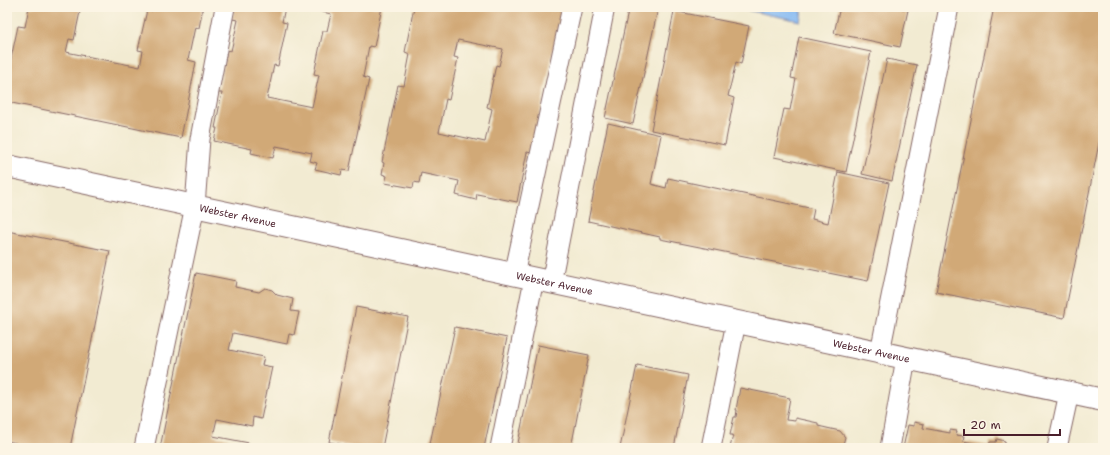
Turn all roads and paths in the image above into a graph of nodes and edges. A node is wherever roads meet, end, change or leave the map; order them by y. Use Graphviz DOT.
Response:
graph roads {
  1 [pos="225,7"];
  2 [pos="572,7"];
  3 [pos="605,7"];
  4 [pos="949,7"];
  5 [pos="7,166"];
  6 [pos="195,206"];
  7 [pos="533,279"];
  8 [pos="736,322"];
  9 [pos="880,352"];
  10 [pos="906,358"];
  11 [pos="1069,393"];
  12 [pos="1103,400"];
  13 [pos="144,448"];
  14 [pos="500,448"];
  15 [pos="711,448"];
  16 [pos="890,448"];
  17 [pos="1057,448"];
  1 -- 6 [label="lane"];
  2 -- 7 [label="lane"];
  3 -- 7 [label="lane"];
  4 -- 9 [label="lane"];
  5 -- 6 [label="street, Webster Avenue"];
  6 -- 7 [label="street, Webster Avenue"];
  6 -- 13 [label="lane"];
  7 -- 8 [label="street, Webster Avenue"];
  7 -- 14 [label="lane"];
  8 -- 9 [label="street, Webster Avenue"];
  8 -- 15 [label="lane"];
  9 -- 10 [label="street, Webster Avenue"];
  10 -- 11 [label="street, Webster Avenue"];
  10 -- 16 [label="lane"];
  11 -- 12 [label="street, Webster Avenue"];
  11 -- 17 [label="lane"];
}
